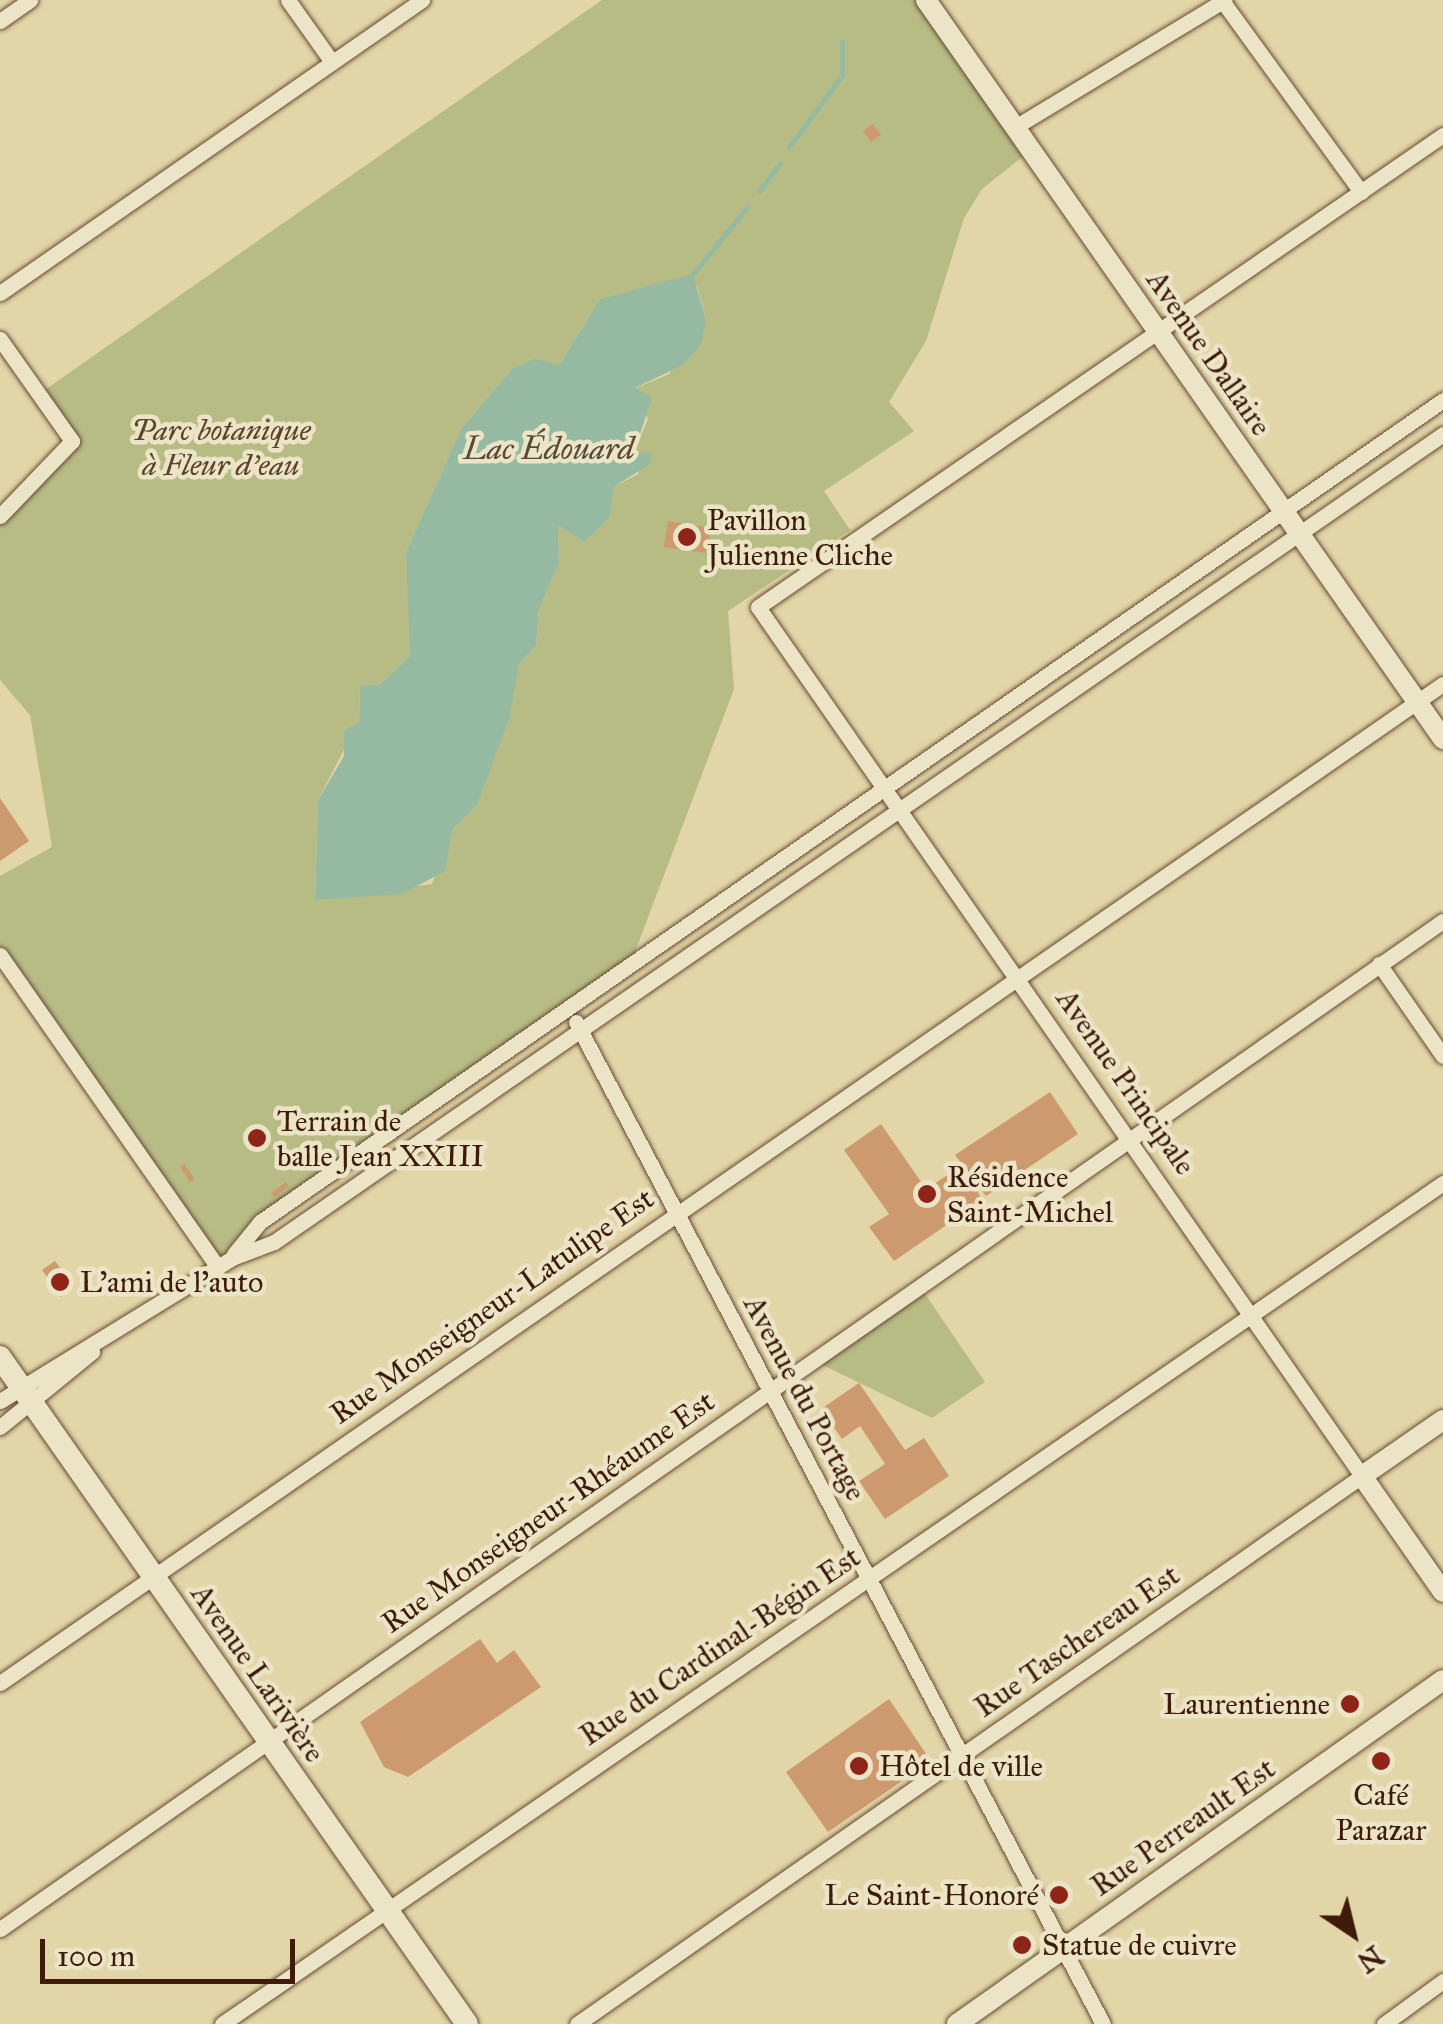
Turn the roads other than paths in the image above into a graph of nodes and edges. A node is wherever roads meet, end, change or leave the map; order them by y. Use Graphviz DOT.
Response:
graph roads {
  1 [pos="30,0"];
  2 [pos="288,0"];
  3 [pos="422,0"];
  4 [pos="926,0"];
  5 [pos="1224,1"];
  6 [pos="0,21"];
  7 [pos="332,62"];
  8 [pos="1015,127"];
  9 [pos="1443,135"];
  10 [pos="1360,192"];
  11 [pos="0,293"];
  12 [pos="1158,332"];
  13 [pos="0,339"];
  14 [pos="1443,400"];
  15 [pos="1443,434"];
  16 [pos="1283,510"];
  17 [pos="0,516"];
  18 [pos="1300,534"];
  19 [pos="1443,684"];
  20 [pos="1417,702"];
  21 [pos="1443,739"];
  22 [pos="883,786"];
  23 [pos="898,808"];
  24 [pos="1443,921"];
  25 [pos="0,955"];
  26 [pos="1379,964"];
  27 [pos="1016,976"];
  28 [pos="570,1010"];
  29 [pos="578,1028"];
  30 [pos="1443,1056"];
  31 [pos="1128,1138"];
  32 [pos="1443,1182"];
  33 [pos="677,1210"];
  34 [pos="225,1262"];
  35 [pos="1250,1315"];
  36 [pos="0,1357"];
  37 [pos="770,1390"];
  38 [pos="27,1395"];
  39 [pos="0,1401"];
  40 [pos="1443,1420"];
  41 [pos="0,1427"];
  42 [pos="1362,1476"];
  43 [pos="868,1577"];
  44 [pos="154,1578"];
  45 [pos="1443,1592"];
  46 [pos="1443,1680"];
  47 [pos="0,1682"];
  48 [pos="269,1742"];
  49 [pos="961,1756"];
  50 [pos="386,1909"];
  51 [pos="0,1929"];
  52 [pos="1064,1948"];
  53 [pos="1443,1981"];
  54 [pos="222,2024"];
  55 [pos="467,2024"];
  56 [pos="577,2024"];
  57 [pos="957,2024"];
  58 [pos="1103,2024"];
  59 [pos="1384,2024"];
  1 -- 6 [label="street"];
  2 -- 7 [label="street"];
  3 -- 7 [label="street"];
  4 -- 8 [label="street, Avenue Dallaire"];
  5 -- 8 [label="street"];
  5 -- 10 [label="street"];
  7 -- 11 [label="street"];
  8 -- 12 [label="street, Avenue Dallaire"];
  9 -- 10 [label="street"];
  10 -- 12 [label="street"];
  12 -- 16 [label="street, Avenue Dallaire"];
  12 -- 22 [label="street, Avenue Principale"];
  13 -- 17 [label="street"];
  14 -- 16 [label="street"];
  15 -- 18 [label="street"];
  16 -- 18 [label="street, Avenue Dallaire"];
  16 -- 22 [label="street"];
  18 -- 20 [label="street, Avenue Dallaire"];
  18 -- 23 [label="street"];
  19 -- 20 [label="street, Rue Monseigneur-Latulipe Est"];
  20 -- 21 [label="street, Avenue Dallaire"];
  20 -- 27 [label="street, Rue Monseigneur-Latulipe Est"];
  22 -- 23 [label="street, Avenue Principale"];
  22 -- 28 [label="street"];
  23 -- 27 [label="street, Avenue Principale"];
  23 -- 29 [label="street"];
  24 -- 26 [label="street, Rue Monseigneur-Rhéaume Est"];
  25 -- 34 [label="street"];
  26 -- 30 [label="street"];
  26 -- 31 [label="street, Rue Monseigneur-Rhéaume Est"];
  27 -- 31 [label="street, Avenue Principale"];
  27 -- 33 [label="street, Rue Monseigneur-Latulipe Est"];
  28 -- 29 [label="street, Avenue du Portage"];
  28 -- 34 [label="street"];
  29 -- 33 [label="street, Avenue du Portage"];
  29 -- 34 [label="street"];
  31 -- 35 [label="street, Avenue Principale"];
  31 -- 37 [label="street, Rue Monseigneur-Rhéaume Est"];
  32 -- 35 [label="street, Rue du Cardinal-Bégin Est"];
  33 -- 37 [label="street, Avenue du Portage"];
  33 -- 44 [label="street, Rue Monseigneur-Latulipe Est"];
  34 -- 38 [label="street"];
  35 -- 42 [label="street, Avenue Principale"];
  35 -- 43 [label="street, Rue du Cardinal-Bégin Est"];
  36 -- 38 [label="main road, Avenue Larivière"];
  37 -- 43 [label="street, Avenue du Portage"];
  37 -- 48 [label="street, Rue Monseigneur-Rhéaume Est"];
  38 -- 39 [label="street"];
  38 -- 41 [label="street"];
  38 -- 44 [label="main road, Avenue Larivière"];
  40 -- 42 [label="street"];
  42 -- 45 [label="street, Avenue Principale"];
  42 -- 49 [label="street, Rue Taschereau Est"];
  43 -- 49 [label="street, Avenue du Portage"];
  43 -- 50 [label="street, Rue du Cardinal-Bégin Est"];
  44 -- 47 [label="street, Rue Monseigneur-Latulipe Est"];
  44 -- 48 [label="main road, Avenue Larivière"];
  46 -- 52 [label="street, Rue Perreault Est"];
  48 -- 50 [label="main road, Avenue Larivière"];
  48 -- 51 [label="street, Rue Monseigneur-Rhéaume Est"];
  49 -- 52 [label="street, Avenue du Portage"];
  49 -- 56 [label="street, Rue Taschereau Est"];
  50 -- 54 [label="street, Rue du Cardinal-Bégin Est"];
  50 -- 55 [label="main road, Avenue Larivière"];
  52 -- 57 [label="street, Rue Perreault Est"];
  52 -- 58 [label="street, Avenue du Portage"];
  53 -- 59 [label="street"];
}
